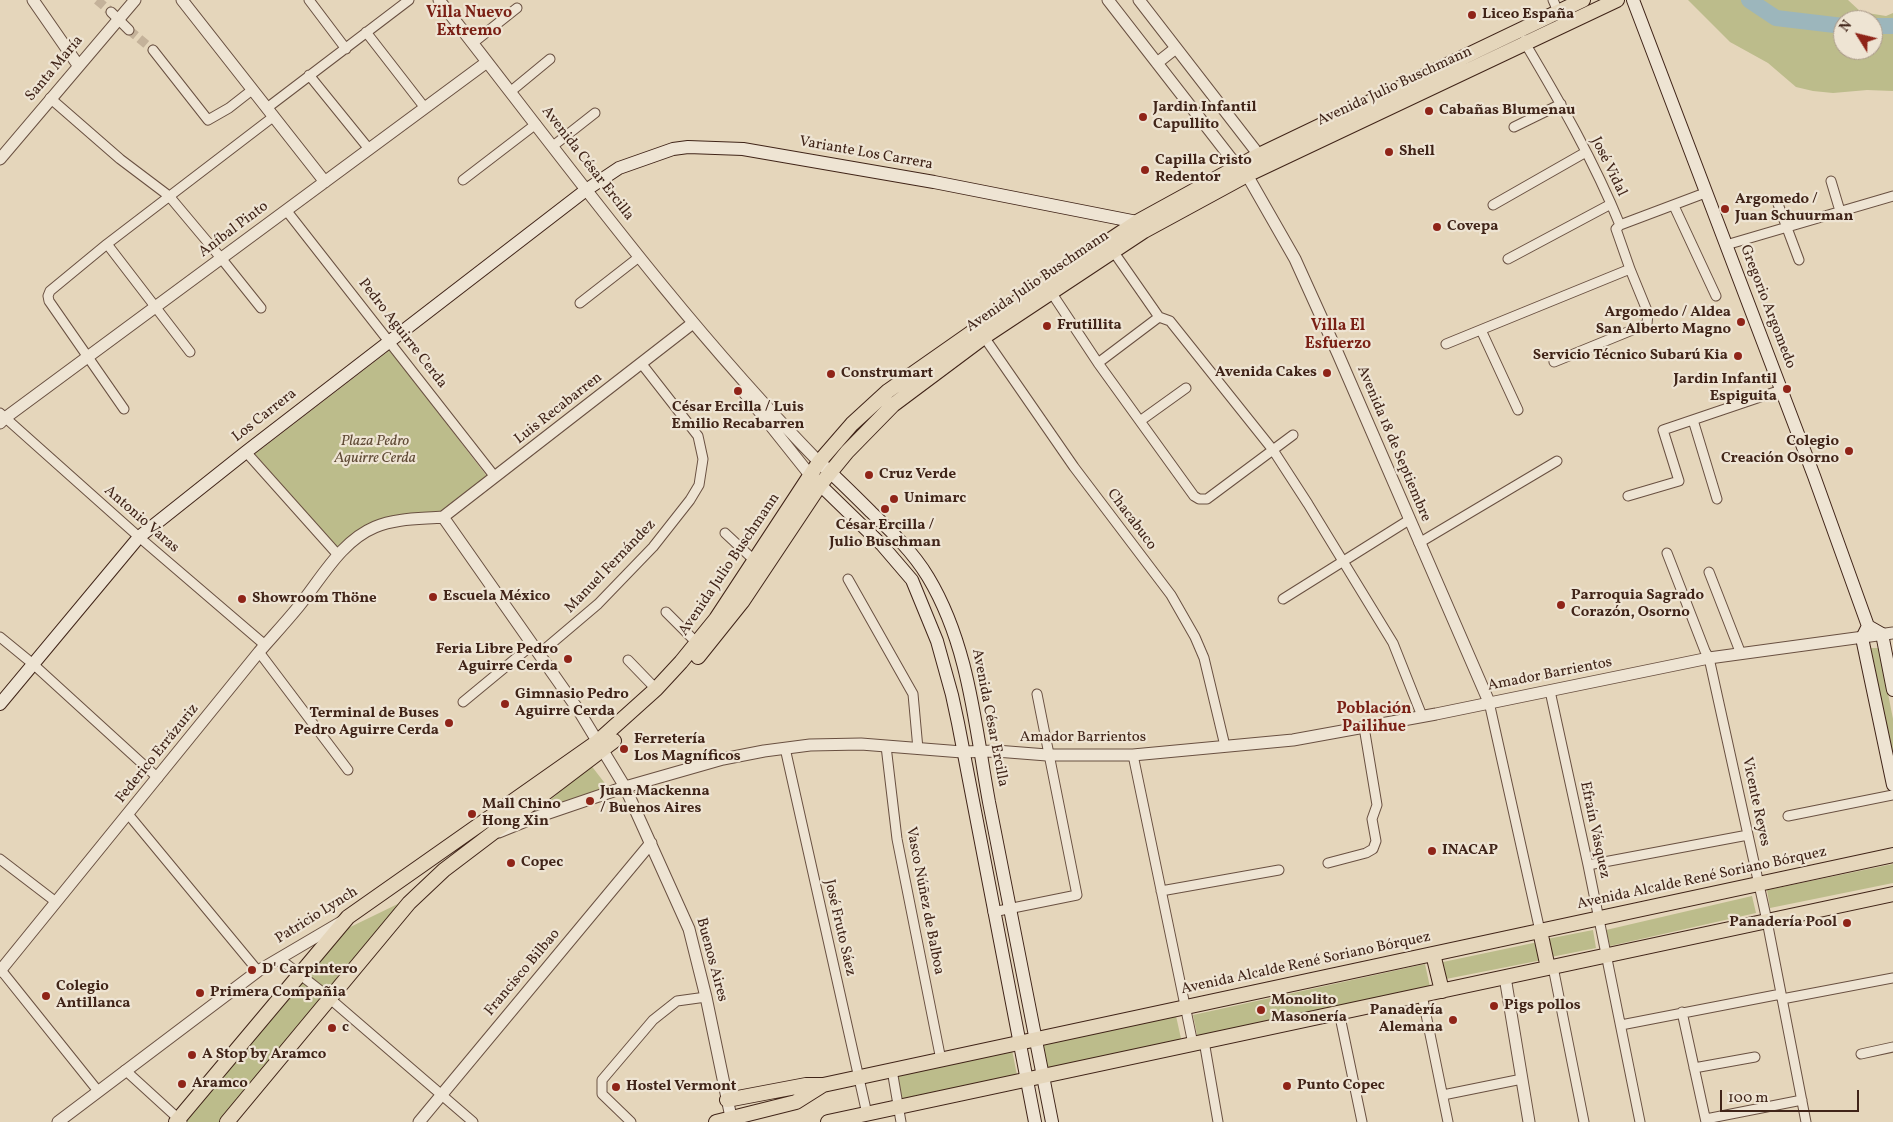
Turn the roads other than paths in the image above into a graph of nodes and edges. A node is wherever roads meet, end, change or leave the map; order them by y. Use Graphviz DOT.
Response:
graph roads {
  1 [pos="33,0"];
  2 [pos="135,0"];
  3 [pos="182,0"];
  4 [pos="309,0"];
  5 [pos="409,0"];
  6 [pos="1109,0"];
  7 [pos="1138,0"];
  8 [pos="1583,0"];
  9 [pos="1617,0"];
  10 [pos="1633,0"];
  11 [pos="444,2"];
  12 [pos="1555,6"];
  13 [pos="517,8"];
  14 [pos="114,16"];
  15 [pos="1564,25"];
  16 [pos="1524,28"];
  17 [pos="129,30"];
  18 [pos="366,32"];
  19 [pos="1525,43"];
  20 [pos="473,44"];
  21 [pos="1176,48"];
  22 [pos="346,49"];
  23 [pos="153,50"];
  24 [pos="550,59"];
  25 [pos="487,62"];
  26 [pos="1157,63"];
  27 [pos="78,65"];
  28 [pos="309,75"];
  29 [pos="252,90"];
  30 [pos="510,92"];
  31 [pos="50,98"];
  32 [pos="1561,104"];
  33 [pos="425,108"];
  34 [pos="270,112"];
  35 [pos="595,113"];
  36 [pos="536,124"];
  37 [pos="1514,127"];
  38 [pos="553,146"];
  39 [pos="369,149"];
  40 [pos="1586,152"];
  41 [pos="1258,155"];
  42 [pos="0,159"];
  43 [pos="1242,171"];
  44 [pos="463,180"];
  45 [pos="1831,181"];
  46 [pos="325,182"];
  47 [pos="586,190"];
  48 [pos="1705,193"];
  49 [pos="168,196"];
  50 [pos="1893,196"];
  51 [pos="1611,204"];
  52 [pos="1778,204"];
  53 [pos="1493,205"];
  54 [pos="1674,206"];
  55 [pos="286,210"];
  56 [pos="1840,211"];
  57 [pos="1620,225"];
  58 [pos="1140,226"];
  59 [pos="1786,227"];
  60 [pos="107,244"];
  61 [pos="1726,245"];
  62 [pos="1113,251"];
  63 [pos="221,258"];
  64 [pos="639,258"];
  65 [pos="1508,259"];
  66 [pos="1799,260"];
  67 [pos="1630,269"];
  68 [pos="1051,292"];
  69 [pos="1716,296"];
  70 [pos="580,303"];
  71 [pos="155,307"];
  72 [pos="261,308"];
  73 [pos="1159,317"];
  74 [pos="692,324"];
  75 [pos="1481,330"];
  76 [pos="981,332"];
  77 [pos="389,341"];
  78 [pos="1446,344"];
  79 [pos="712,346"];
  80 [pos="190,352"];
  81 [pos="87,357"];
  82 [pos="1554,362"];
  83 [pos="641,363"];
  84 [pos="1098,363"];
  85 [pos="1186,388"];
  86 [pos="1781,390"];
  87 [pos="124,409"];
  88 [pos="1518,410"];
  89 [pos="2,418"];
  90 [pos="1693,420"];
  91 [pos="1140,421"];
  92 [pos="1294,434"];
  93 [pos="1273,450"];
  94 [pos="246,452"];
  95 [pos="1557,461"];
  96 [pos="819,462"];
  97 [pos="830,472"];
  98 [pos="810,475"];
  99 [pos="495,477"];
  100 [pos="820,485"];
  101 [pos="1628,496"];
  102 [pos="1717,499"];
  103 [pos="443,517"];
  104 [pos="1409,520"];
  105 [pos="884,524"];
  106 [pos="867,531"];
  107 [pos="725,533"];
  108 [pos="139,537"];
  109 [pos="1419,543"];
  110 [pos="1667,553"];
  111 [pos="338,555"];
  112 [pos="755,560"];
  113 [pos="1344,562"];
  114 [pos="1709,572"];
  115 [pos="930,578"];
  116 [pos="848,579"];
  117 [pos="912,580"];
  118 [pos="1282,598"];
  119 [pos="666,612"];
  120 [pos="1868,626"];
  121 [pos="1888,633"];
  122 [pos="0,637"];
  123 [pos="1862,638"];
  124 [pos="697,643"];
  125 [pos="262,649"];
  126 [pos="536,649"];
  127 [pos="960,653"];
  128 [pos="1741,654"];
  129 [pos="1709,658"];
  130 [pos="628,660"];
  131 [pos="943,660"];
  132 [pos="33,664"];
  133 [pos="656,689"];
  134 [pos="1893,690"];
  135 [pos="1550,691"];
  136 [pos="1036,694"];
  137 [pos="463,702"];
  138 [pos="1489,702"];
  139 [pos="0,704"];
  140 [pos="1422,716"];
  141 [pos="1364,727"];
  142 [pos="602,746"];
  143 [pos="886,746"];
  144 [pos="1225,746"];
  145 [pos="785,748"];
  146 [pos="918,748"];
  147 [pos="980,751"];
  148 [pos="962,752"];
  149 [pos="1890,752"];
  150 [pos="1047,755"];
  151 [pos="1133,755"];
  152 [pos="348,770"];
  153 [pos="158,778"];
  154 [pos="1893,785"];
  155 [pos="624,787"];
  156 [pos="1893,794"];
  157 [pos="128,814"];
  158 [pos="1788,816"];
  159 [pos="1748,835"];
  160 [pos="489,836"];
  161 [pos="651,843"];
  162 [pos="1893,855"];
  163 [pos="0,859"];
  164 [pos="1328,863"];
  165 [pos="1588,865"];
  166 [pos="1279,870"];
  167 [pos="1759,884"];
  168 [pos="1161,891"];
  169 [pos="1893,894"];
  170 [pos="56,902"];
  171 [pos="1009,908"];
  172 [pos="993,912"];
  173 [pos="348,917"];
  174 [pos="1599,918"];
  175 [pos="1767,921"];
  176 [pos="1540,931"];
  177 [pos="1433,954"];
  178 [pos="1607,955"];
  179 [pos="280,959"];
  180 [pos="1551,967"];
  181 [pos="0,970"];
  182 [pos="258,971"];
  183 [pos="300,974"];
  184 [pos="1505,977"];
  185 [pos="1893,978"];
  186 [pos="1442,990"];
  187 [pos="1422,995"];
  188 [pos="706,997"];
  189 [pos="1782,997"];
  190 [pos="329,999"];
  191 [pos="1186,1007"];
  192 [pos="1339,1012"];
  193 [pos="1682,1012"];
  194 [pos="1621,1025"];
  195 [pos="1036,1039"];
  196 [pos="1019,1043"];
  197 [pos="1198,1043"];
  198 [pos="1893,1047"];
  199 [pos="1861,1054"];
  200 [pos="1755,1057"];
  201 [pos="941,1060"];
  202 [pos="1694,1068"];
  203 [pos="125,1070"];
  204 [pos="892,1070"];
  205 [pos="1043,1076"];
  206 [pos="858,1078"];
  207 [pos="1522,1079"];
  208 [pos="1026,1080"];
  209 [pos="823,1085"];
  210 [pos="98,1091"];
  211 [pos="441,1095"];
  212 [pos="1443,1095"];
  213 [pos="727,1100"];
  214 [pos="1802,1100"];
  215 [pos="898,1107"];
  216 [pos="867,1114"];
  217 [pos="731,1120"];
  218 [pos="179,1121"];
  219 [pos="1706,1121"];
  220 [pos="58,1122"];
  221 [pos="227,1122"];
  222 [pos="419,1122"];
  223 [pos="473,1122"];
  224 [pos="631,1122"];
  225 [pos="716,1122"];
  226 [pos="828,1122"];
  227 [pos="901,1122"];
  228 [pos="1035,1122"];
  229 [pos="1052,1122"];
  230 [pos="1218,1122"];
  231 [pos="1362,1122"];
  232 [pos="1448,1122"];
  233 [pos="1530,1122"];
  234 [pos="1584,1122"];
  235 [pos="1640,1122"];
  236 [pos="1806,1122"];
  1 -- 27 [label="street"];
  2 -- 14 [label="street, Santa María"];
  3 -- 29 [label="street"];
  4 -- 22 [label="street"];
  5 -- 18 [label="street"];
  6 -- 26 [label="street, Avenida 18 de Septiembre"];
  7 -- 21 [label="street"];
  8 -- 12 [label="main road, Avenida Julio Buschmann"];
  9 -- 15 [label="main road, Avenida Julio Buschmann"];
  10 -- 48 [label="main road, Gregorio Argomedo"];
  11 -- 20 [label="street, Avenida César Ercilla"];
  12 -- 15 [label="street"];
  12 -- 16 [label="main road, Avenida Julio Buschmann"];
  13 -- 20 [label="street"];
  14 -- 17 [label="street"];
  14 -- 27 [label="street, Santa María"];
  15 -- 19 [label="main road, Avenida Julio Buschmann"];
  16 -- 19 [label="street, José Vidal"];
  16 -- 41 [label="main road, Avenida Julio Buschmann"];
  18 -- 22 [label="street"];
  18 -- 33 [label="street"];
  19 -- 32 [label="street, José Vidal"];
  19 -- 43 [label="main road, Avenida Julio Buschmann"];
  20 -- 25 [label="street, Avenida César Ercilla"];
  21 -- 26 [label="street"];
  21 -- 41 [label="street"];
  22 -- 28 [label="street"];
  23 -- 29 [label="street"];
  24 -- 30 [label="street"];
  25 -- 30 [label="street, Avenida César Ercilla"];
  25 -- 33 [label="street, Aníbal Pinto"];
  26 -- 43 [label="street, Avenida 18 de Septiembre"];
  27 -- 31 [label="street, Santa María"];
  28 -- 34 [label="street"];
  28 -- 39 [label="street"];
  29 -- 34 [label="street"];
  30 -- 36 [label="street, Avenida César Ercilla"];
  31 -- 42 [label="street, Santa María"];
  31 -- 49 [label="street"];
  32 -- 37 [label="street"];
  32 -- 40 [label="street, José Vidal"];
  33 -- 39 [label="street, Aníbal Pinto"];
  34 -- 46 [label="street"];
  34 -- 49 [label="street"];
  35 -- 38 [label="street"];
  36 -- 38 [label="street, Avenida César Ercilla"];
  36 -- 44 [label="street"];
  38 -- 47 [label="street, Avenida César Ercilla"];
  39 -- 46 [label="street, Aníbal Pinto"];
  40 -- 51 [label="street, José Vidal"];
  40 -- 53 [label="street"];
  41 -- 43 [label="main road, Avenida Julio Buschmann"];
  43 -- 58 [label="main road, Avenida Julio Buschmann"];
  43 -- 104 [label="street, Avenida 18 de Septiembre"];
  45 -- 56 [label="street"];
  46 -- 55 [label="street, Aníbal Pinto"];
  47 -- 58 [label="main road, Variante Los Carrera"];
  47 -- 64 [label="street, Avenida César Ercilla"];
  47 -- 77 [label="main road, Los Carrera"];
  48 -- 54 [label="street"];
  48 -- 61 [label="main road, Gregorio Argomedo"];
  49 -- 60 [label="street"];
  49 -- 63 [label="street"];
  50 -- 56 [label="street"];
  51 -- 57 [label="street, José Vidal"];
  51 -- 65 [label="street"];
  52 -- 59 [label="street"];
  54 -- 57 [label="street"];
  54 -- 69 [label="street"];
  55 -- 63 [label="street, Aníbal Pinto"];
  55 -- 77 [label="street, Pedro Aguirre Cerda"];
  56 -- 59 [label="street"];
  57 -- 67 [label="street, José Vidal"];
  58 -- 62 [label="main road, Avenida Julio Buschmann"];
  58 -- 76 [label="main road, Avenida Julio Buschmann"];
  59 -- 61 [label="street"];
  59 -- 66 [label="street"];
  60 -- 71 [label="street"];
  60 -- 81 [label="street"];
  61 -- 86 [label="main road, Gregorio Argomedo"];
  62 -- 68 [label="main road, Avenida Julio Buschmann"];
  62 -- 73 [label="street"];
  63 -- 71 [label="street, Aníbal Pinto"];
  63 -- 72 [label="street"];
  64 -- 70 [label="street"];
  64 -- 74 [label="street, Avenida César Ercilla"];
  67 -- 75 [label="street"];
  67 -- 82 [label="street, José Vidal"];
  68 -- 76 [label="main road, Avenida Julio Buschmann"];
  68 -- 84 [label="street"];
  71 -- 80 [label="street"];
  71 -- 81 [label="street, Aníbal Pinto"];
  73 -- 84 [label="street"];
  73 -- 93 [label="street"];
  74 -- 79 [label="street, Avenida César Ercilla"];
  74 -- 83 [label="street, Luis Recabarren"];
  75 -- 78 [label="street"];
  75 -- 88 [label="street"];
  76 -- 96 [label="main road, Avenida Julio Buschmann"];
  76 -- 97 [label="main road, Avenida Julio Buschmann"];
  76 -- 144 [label="street, Chacabuco"];
  77 -- 94 [label="main road, Los Carrera"];
  77 -- 99 [label="street, Pedro Aguirre Cerda"];
  79 -- 96 [label="street, Avenida César Ercilla"];
  79 -- 98 [label="street, Avenida César Ercilla"];
  81 -- 87 [label="street"];
  81 -- 89 [label="street, Aníbal Pinto"];
  83 -- 99 [label="street, Luis Recabarren"];
  83 -- 126 [label="street, Manuel Fernández"];
  84 -- 91 [label="street"];
  85 -- 91 [label="street"];
  86 -- 90 [label="street"];
  86 -- 120 [label="main road, Gregorio Argomedo"];
  89 -- 108 [label="street, Antonio Varas"];
  90 -- 101 [label="street"];
  90 -- 102 [label="street"];
  91 -- 93 [label="street"];
  92 -- 93 [label="street"];
  93 -- 113 [label="street"];
  94 -- 108 [label="main road, Los Carrera"];
  94 -- 111 [label="street"];
  95 -- 109 [label="street"];
  96 -- 97 [label="main road, Avenida César Ercilla"];
  96 -- 98 [label="main road, Avenida Julio Buschmann"];
  97 -- 100 [label="main road, Avenida Julio Buschmann"];
  97 -- 105 [label="main road, Avenida César Ercilla"];
  98 -- 100 [label="main road, Avenida César Ercilla"];
  98 -- 112 [label="main road, Avenida Julio Buschmann"];
  99 -- 103 [label="street, Luis Recabarren"];
  100 -- 106 [label="main road, Avenida César Ercilla"];
  100 -- 142 [label="main road, Avenida Julio Buschmann"];
  103 -- 111 [label="street, Federico Errázuriz"];
  103 -- 126 [label="street"];
  104 -- 109 [label="street, Avenida 18 de Septiembre"];
  104 -- 113 [label="street"];
  105 -- 106 [label="main road"];
  105 -- 115 [label="main road, Avenida César Ercilla"];
  106 -- 117 [label="main road, Avenida César Ercilla"];
  107 -- 112 [label="street"];
  108 -- 125 [label="street, Antonio Varas"];
  108 -- 132 [label="main road, Los Carrera"];
  109 -- 138 [label="street, Avenida 18 de Septiembre"];
  110 -- 129 [label="street, Vicente Reyes"];
  111 -- 125 [label="street, Federico Errázuriz"];
  112 -- 124 [label="main road, Avenida Julio Buschmann"];
  113 -- 118 [label="street"];
  113 -- 140 [label="street"];
  114 -- 128 [label="street"];
  115 -- 117 [label="main road"];
  115 -- 127 [label="main road, Avenida César Ercilla"];
  116 -- 146 [label="street"];
  117 -- 131 [label="main road, Avenida César Ercilla"];
  119 -- 124 [label="street"];
  120 -- 121 [label="main road"];
  120 -- 123 [label="main road"];
  121 -- 123 [label="street, Amador Barrientos"];
  121 -- 134 [label="main road"];
  122 -- 132 [label="street"];
  123 -- 128 [label="street, Amador Barrientos"];
  123 -- 149 [label="main road"];
  124 -- 133 [label="main road, Avenida Julio Buschmann"];
  125 -- 152 [label="street, Antonio Varas"];
  125 -- 153 [label="street, Federico Errázuriz"];
  126 -- 137 [label="street, Manuel Fernández"];
  126 -- 142 [label="street"];
  127 -- 131 [label="main road"];
  127 -- 147 [label="main road, Avenida César Ercilla"];
  128 -- 129 [label="street, Amador Barrientos"];
  129 -- 135 [label="street, Amador Barrientos"];
  129 -- 159 [label="street, Vicente Reyes"];
  130 -- 133 [label="street"];
  131 -- 148 [label="main road, Avenida César Ercilla"];
  132 -- 139 [label="main road, Los Carrera"];
  132 -- 153 [label="street"];
  133 -- 142 [label="main road, Avenida Julio Buschmann"];
  135 -- 138 [label="street, Amador Barrientos"];
  135 -- 165 [label="street, Efraín Vásquez"];
  136 -- 150 [label="street"];
  138 -- 140 [label="street, Amador Barrientos"];
  138 -- 176 [label="street"];
  140 -- 141 [label="street, Amador Barrientos"];
  141 -- 144 [label="street, Amador Barrientos"];
  141 -- 164 [label="street"];
  142 -- 155 [label="street, Buenos Aires"];
  142 -- 160 [label="main road"];
  142 -- 173 [label="main road, Patricio Lynch"];
  143 -- 145 [label="street, Amador Barrientos"];
  143 -- 146 [label="street, Amador Barrientos"];
  143 -- 201 [label="street, Vasco Núñez de Balboa"];
  144 -- 151 [label="street, Amador Barrientos"];
  145 -- 155 [label="street, Amador Barrientos"];
  145 -- 206 [label="street, José Fruto Sáez"];
  146 -- 148 [label="street, Amador Barrientos"];
  147 -- 148 [label="street, Amador Barrientos"];
  147 -- 150 [label="street, Amador Barrientos"];
  147 -- 171 [label="main road, Avenida César Ercilla"];
  148 -- 172 [label="main road, Avenida César Ercilla"];
  149 -- 154 [label="main road"];
  150 -- 151 [label="street, Amador Barrientos"];
  150 -- 171 [label="street"];
  151 -- 168 [label="street"];
  153 -- 157 [label="street, Federico Errázuriz"];
  155 -- 160 [label="street, Amador Barrientos"];
  155 -- 161 [label="street, Buenos Aires"];
  156 -- 158 [label="street"];
  157 -- 170 [label="street, Federico Errázuriz"];
  157 -- 182 [label="street"];
  159 -- 165 [label="street"];
  159 -- 167 [label="street, Vicente Reyes"];
  160 -- 190 [label="main road"];
  161 -- 188 [label="street, Buenos Aires"];
  161 -- 211 [label="street, Francisco Bilbao"];
  162 -- 167 [label="main road, Avenida Alcalde René Soriano Bórquez"];
  163 -- 170 [label="street"];
  165 -- 174 [label="street, Efraín Vásquez"];
  166 -- 168 [label="street"];
  167 -- 174 [label="main road, Avenida Alcalde René Soriano Bórquez"];
  167 -- 175 [label="street, Vicente Reyes"];
  168 -- 191 [label="street"];
  169 -- 175 [label="main road"];
  170 -- 181 [label="street, Federico Errázuriz"];
  171 -- 172 [label="street"];
  171 -- 195 [label="main road, Avenida César Ercilla"];
  172 -- 196 [label="main road, Avenida César Ercilla"];
  173 -- 179 [label="street, Patricio Lynch"];
  173 -- 183 [label="main road"];
  174 -- 176 [label="main road, Avenida Alcalde René Soriano Bórquez"];
  174 -- 178 [label="street, Efraín Vásquez"];
  175 -- 178 [label="main road"];
  175 -- 189 [label="street, Vicente Reyes"];
  176 -- 177 [label="main road, Avenida Alcalde René Soriano Bórquez"];
  176 -- 180 [label="main road"];
  177 -- 186 [label="main road"];
  177 -- 191 [label="main road, Avenida Alcalde René Soriano Bórquez"];
  178 -- 180 [label="main road"];
  178 -- 194 [label="street, Efraín Vásquez"];
  179 -- 182 [label="street, Patricio Lynch"];
  179 -- 183 [label="street"];
  180 -- 184 [label="main road"];
  180 -- 234 [label="street"];
  181 -- 210 [label="street"];
  182 -- 203 [label="street, Patricio Lynch"];
  183 -- 190 [label="street"];
  183 -- 218 [label="main road"];
  184 -- 186 [label="main road"];
  184 -- 207 [label="street"];
  185 -- 189 [label="street"];
  186 -- 187 [label="main road"];
  187 -- 192 [label="main road"];
  187 -- 212 [label="street"];
  188 -- 213 [label="street, Buenos Aires"];
  188 -- 224 [label="street"];
  189 -- 193 [label="street"];
  189 -- 214 [label="street, Vicente Reyes"];
  190 -- 211 [label="street"];
  190 -- 221 [label="main road"];
  191 -- 195 [label="main road, Avenida Alcalde René Soriano Bórquez"];
  191 -- 197 [label="street"];
  192 -- 197 [label="main road"];
  192 -- 231 [label="street"];
  193 -- 194 [label="street"];
  193 -- 202 [label="street"];
  194 -- 235 [label="street, Efraín Vásquez"];
  195 -- 196 [label="main road, Avenida Alcalde René Soriano Bórquez"];
  195 -- 205 [label="main road, Avenida César Ercilla"];
  196 -- 201 [label="main road, Avenida Alcalde René Soriano Bórquez"];
  196 -- 208 [label="main road, Avenida César Ercilla"];
  197 -- 205 [label="main road"];
  197 -- 230 [label="street"];
  198 -- 199 [label="street"];
  200 -- 202 [label="street"];
  201 -- 204 [label="main road, Avenida Alcalde René Soriano Bórquez"];
  202 -- 219 [label="street"];
  203 -- 210 [label="street, Patricio Lynch"];
  203 -- 218 [label="street"];
  204 -- 206 [label="main road, Avenida Alcalde René Soriano Bórquez"];
  204 -- 215 [label="street"];
  205 -- 208 [label="main road"];
  205 -- 229 [label="main road, Avenida César Ercilla"];
  206 -- 209 [label="main road, Avenida Alcalde René Soriano Bórquez"];
  206 -- 216 [label="street, José Fruto Sáez"];
  207 -- 212 [label="street"];
  207 -- 233 [label="street"];
  208 -- 215 [label="main road"];
  208 -- 228 [label="main road, Avenida César Ercilla"];
  209 -- 213 [label="main road"];
  209 -- 217 [label="main road, Avenida Alcalde René Soriano Bórquez"];
  210 -- 220 [label="street, Patricio Lynch"];
  211 -- 222 [label="street, Francisco Bilbao"];
  211 -- 223 [label="street"];
  212 -- 232 [label="street"];
  213 -- 217 [label="street, Buenos Aires"];
  214 -- 219 [label="street"];
  214 -- 236 [label="street, Vicente Reyes"];
  215 -- 216 [label="main road"];
  215 -- 227 [label="street"];
  216 -- 226 [label="main road"];
  217 -- 225 [label="main road, Avenida Alcalde René Soriano Bórquez"];
}
